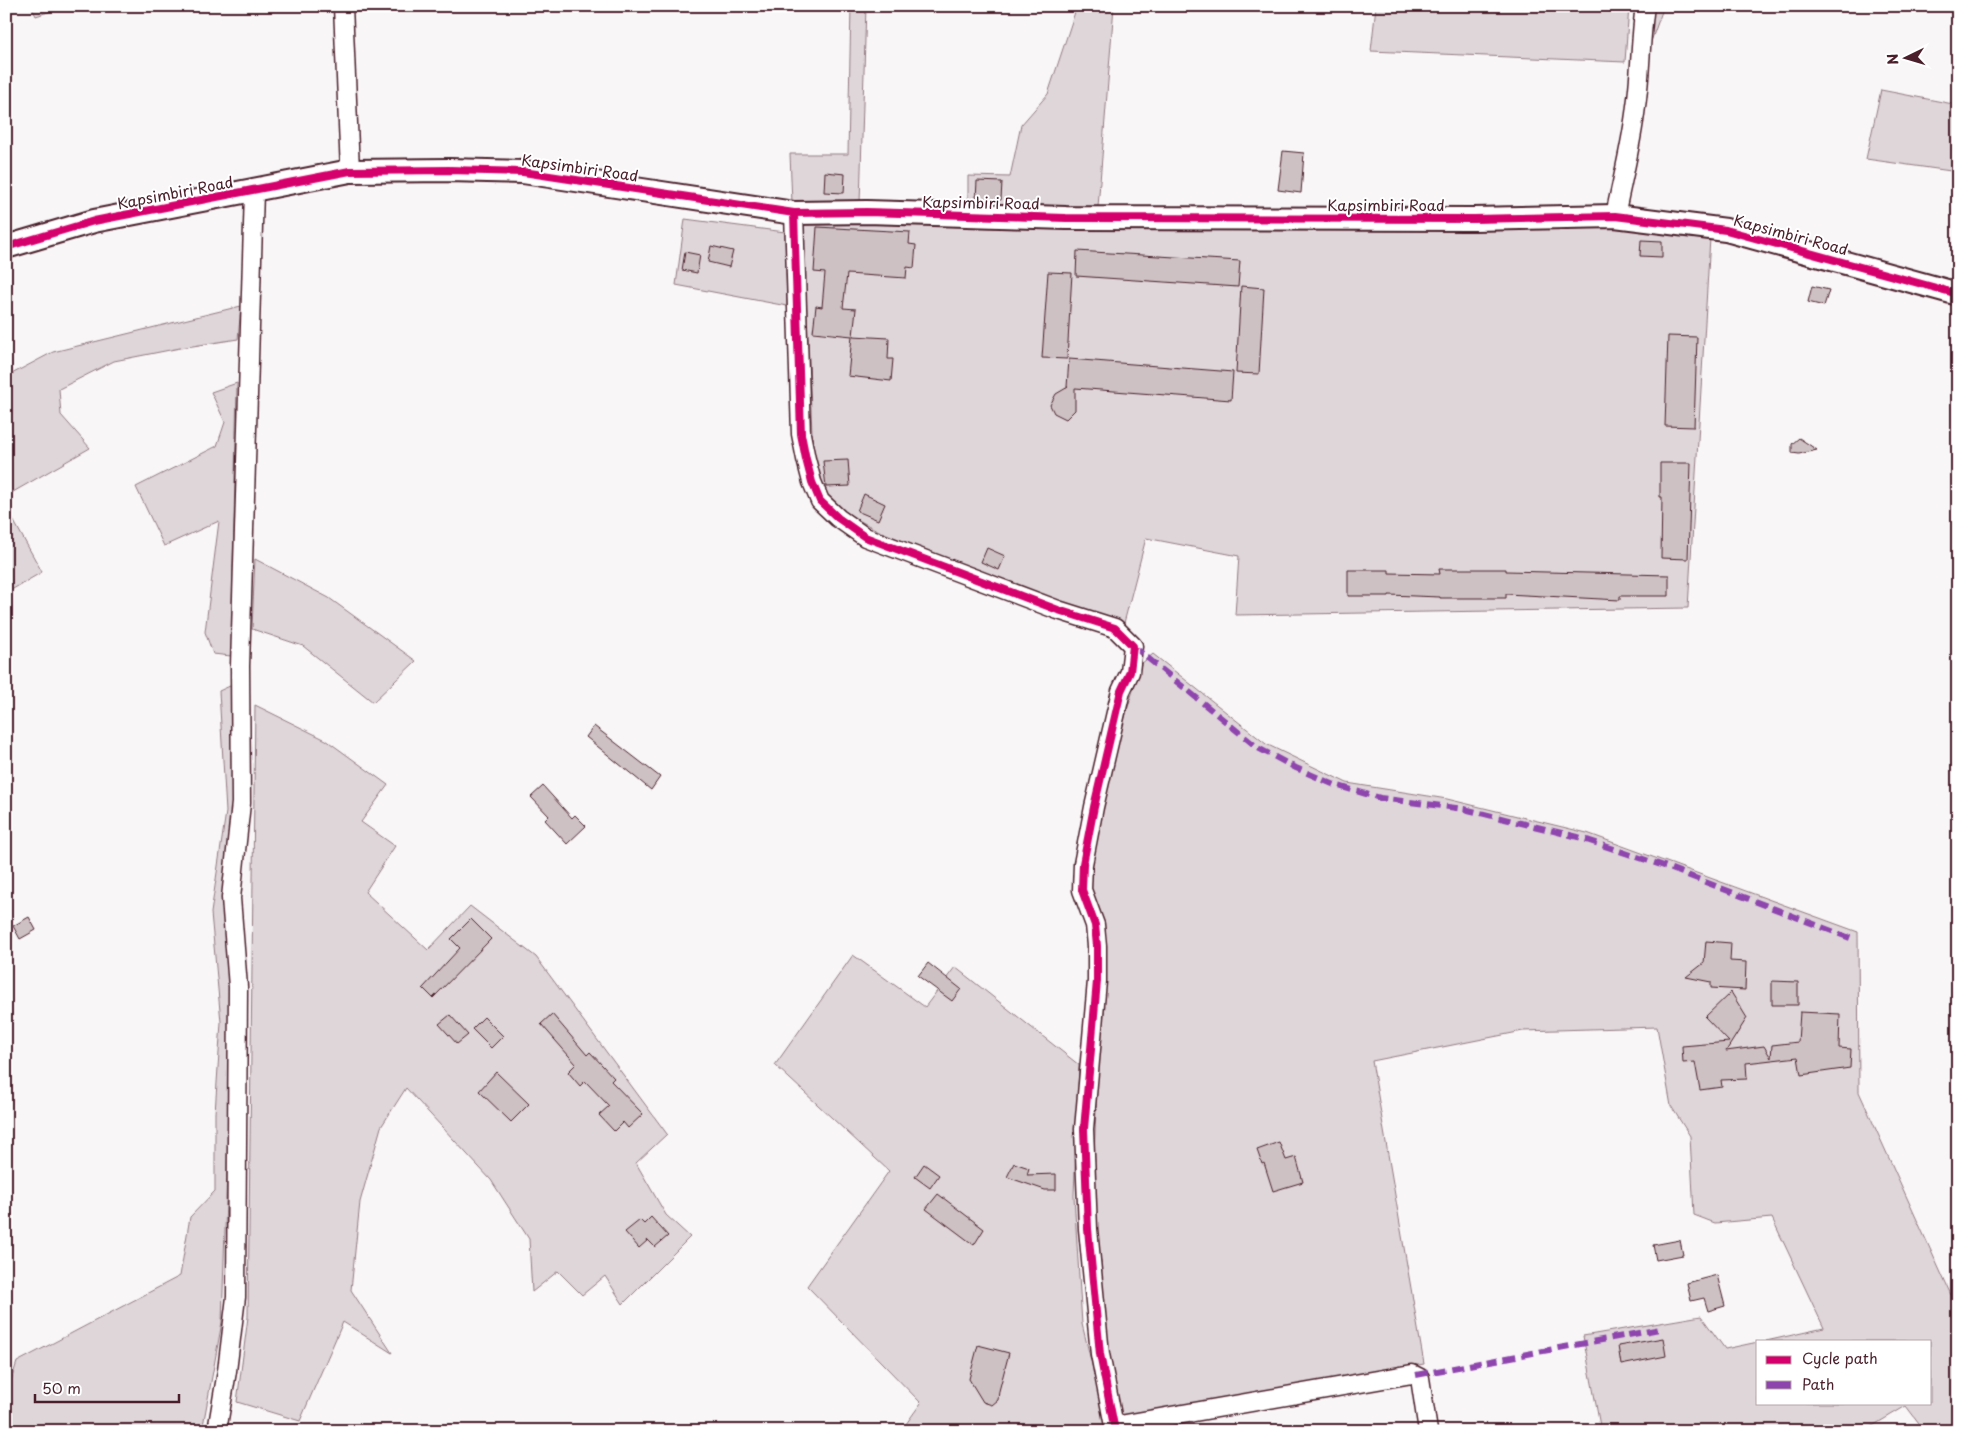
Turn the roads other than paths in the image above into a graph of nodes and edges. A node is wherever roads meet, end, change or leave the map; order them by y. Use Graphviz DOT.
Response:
graph roads {
  1 [pos="344,6"];
  2 [pos="1645,6"];
  3 [pos="350,171"];
  4 [pos="254,191"];
  5 [pos="794,213"];
  6 [pos="1615,216"];
  7 [pos="6,248"];
  8 [pos="1958,294"];
  9 [pos="1115,1428"];
  10 [pos="217,1431"];
  11 [pos="1428,1431"];
  1 -- 3 [label="street"];
  2 -- 6 [label="street"];
  3 -- 4 [label="street, Kapsimbiri Road"];
  3 -- 5 [label="street, Kapsimbiri Road"];
  4 -- 7 [label="street, Kapsimbiri Road"];
  4 -- 10 [label="street"];
  5 -- 6 [label="street, Kapsimbiri Road"];
  5 -- 9 [label="street"];
  6 -- 8 [label="street, Kapsimbiri Road"];
  9 -- 11 [label="street"];
}
